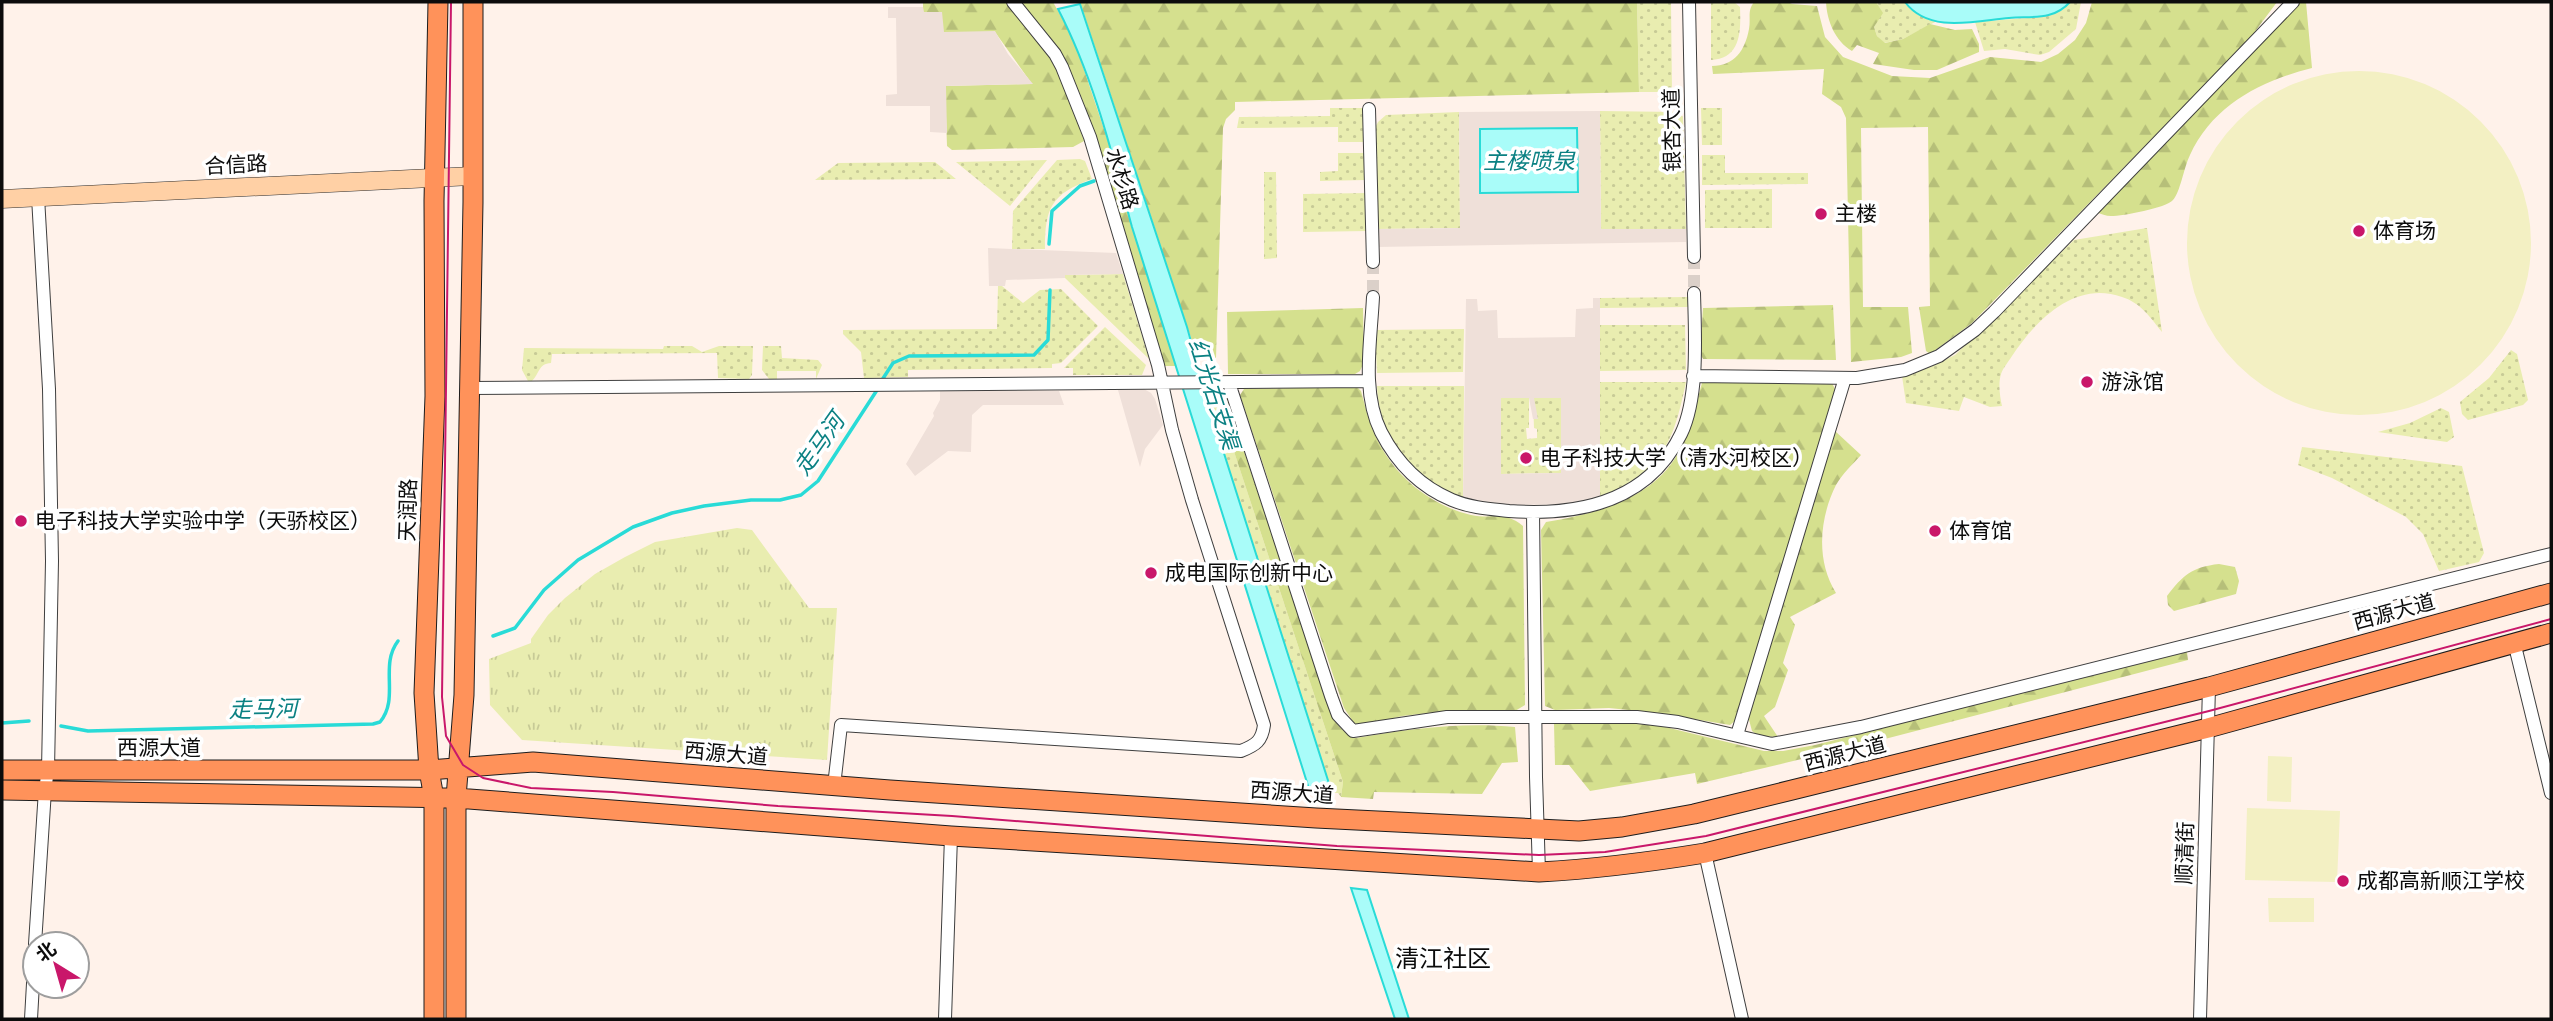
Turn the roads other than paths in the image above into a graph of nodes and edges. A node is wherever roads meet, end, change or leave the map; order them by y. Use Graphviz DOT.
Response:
graph roads {
  1 [pos="438,2"];
  2 [pos="473,2"];
  3 [pos="1013,2"];
  4 [pos="1689,2"];
  5 [pos="2293,2"];
  6 [pos="1369,109"];
  7 [pos="472,176"];
  8 [pos="435,177"];
  9 [pos="38,197"];
  10 [pos="2,199"];
  11 [pos="1694,257"];
  12 [pos="1373,262"];
  13 [pos="1694,293"];
  14 [pos="1373,296"];
  15 [pos="1693,376"];
  16 [pos="1844,378"];
  17 [pos="1370,381"];
  18 [pos="1229,383"];
  19 [pos="1162,384"];
  20 [pos="470,388"];
  21 [pos="1533,512"];
  22 [pos="2551,554"];
  23 [pos="2551,593"];
  24 [pos="2551,633"];
  25 [pos="2514,642"];
  26 [pos="2209,687"];
  27 [pos="1536,716"];
  28 [pos="2208,728"];
  29 [pos="1737,735"];
  30 [pos="458,767"];
  31 [pos="2,770"];
  32 [pos="429,770"];
  33 [pos="46,780"];
  34 [pos="834,786"];
  35 [pos="2,790"];
  36 [pos="2551,793"];
  37 [pos="456,797"];
  38 [pos="434,798"];
  39 [pos="1538,830"];
  40 [pos="951,836"];
  41 [pos="1705,853"];
  42 [pos="1539,872"];
  43 [pos="36,930"];
  44 [pos="32,1000"];
  45 [pos="31,1019"];
  46 [pos="434,1019"];
  47 [pos="456,1019"];
  48 [pos="945,1019"];
  49 [pos="1742,1019"];
  50 [pos="2200,1019"];
  1 -- 8 [label="main road, 天润路"];
  2 -- 7 [label="main road"];
  3 -- 19 [label="street, 水杉路"];
  4 -- 11 [label="street, 银杏大道"];
  5 -- 16 [label="street"];
  6 -- 12 [label="street"];
  7 -- 8 [label="street, 合信路"];
  7 -- 20 [label="main road"];
  8 -- 9 [label="street, 合信路"];
  8 -- 32 [label="main road, 天润路"];
  9 -- 10 [label="street, 合信路"];
  9 -- 33 [label="street"];
  13 -- 15 [label="street"];
  14 -- 17 [label="street"];
  15 -- 16 [label="street"];
  15 -- 21 [label="street"];
  16 -- 29 [label="street"];
  17 -- 18 [label="street"];
  17 -- 21 [label="street"];
  18 -- 19 [label="street"];
  18 -- 27 [label="street"];
  19 -- 20 [label="street"];
  19 -- 34 [label="street, 水杉路"];
  20 -- 30 [label="main road"];
  21 -- 27 [label="street"];
  22 -- 29 [label="street"];
  23 -- 26 [label="main road, 西源大道"];
  24 -- 25 [label="main road, 西源大道"];
  25 -- 28 [label="main road, 西源大道"];
  25 -- 36 [label="street"];
  26 -- 28 [label="street, 顺清街"];
  26 -- 39 [label="main road, 西源大道"];
  27 -- 29 [label="street"];
  27 -- 39 [label="street"];
  28 -- 41 [label="main road, 西源大道"];
  28 -- 50 [label="street, 顺清街"];
  30 -- 32 [label="main road, 西源大道"];
  30 -- 34 [label="main road, 西源大道"];
  30 -- 37 [label="main road"];
  31 -- 33 [label="main road, 西源大道"];
  32 -- 33 [label="main road, 西源大道"];
  32 -- 38 [label="main road, 天润路"];
  33 -- 35 [label="main road, 西源大道"];
  33 -- 38 [label="main road, 西源大道"];
  33 -- 43 [label="street"];
  34 -- 39 [label="main road, 西源大道"];
  37 -- 38 [label="main road, 西源大道"];
  37 -- 40 [label="main road, 西源大道"];
  37 -- 47 [label="main road"];
  38 -- 46 [label="main road, 天润路"];
  39 -- 42 [label="street"];
  40 -- 42 [label="main road, 西源大道"];
  40 -- 48 [label="street"];
  41 -- 42 [label="main road, 西源大道"];
  41 -- 49 [label="street"];
  44 -- 45 [label="street"];
}
